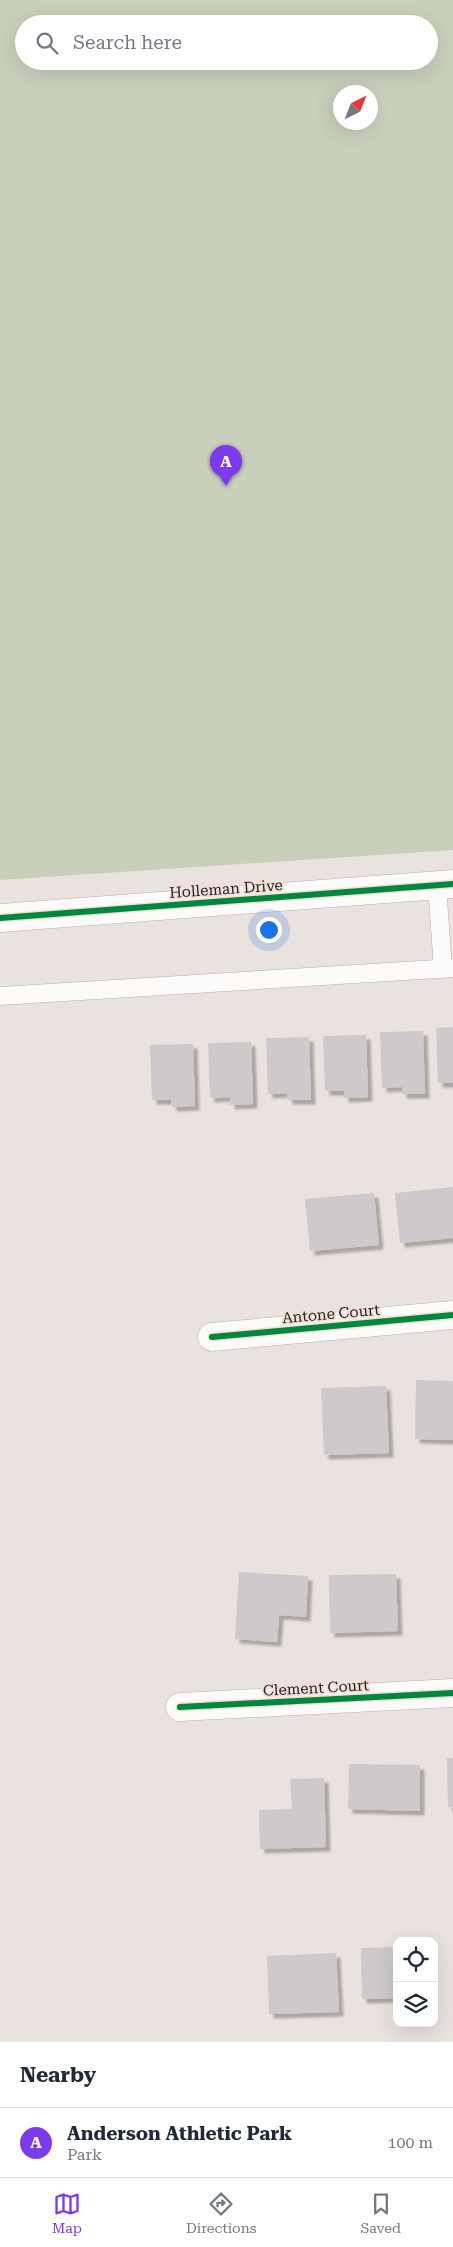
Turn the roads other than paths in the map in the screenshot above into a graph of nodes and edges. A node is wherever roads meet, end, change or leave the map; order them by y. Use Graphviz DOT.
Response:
graph roads {
  1 [pos="445,885"];
  2 [pos="0,918"];
  3 [pos="448,969"];
  4 [pos="0,996"];
  5 [pos="453,1315"];
  6 [pos="212,1337"];
  7 [pos="453,1693"];
  8 [pos="180,1707"];
  1 -- 2 [label="street, Holleman Drive"];
  1 -- 3 [label="lane"];
  3 -- 4 [label="lane"];
  5 -- 6 [label="street, Antone Court"];
  7 -- 8 [label="street, Clement Court"];
}
